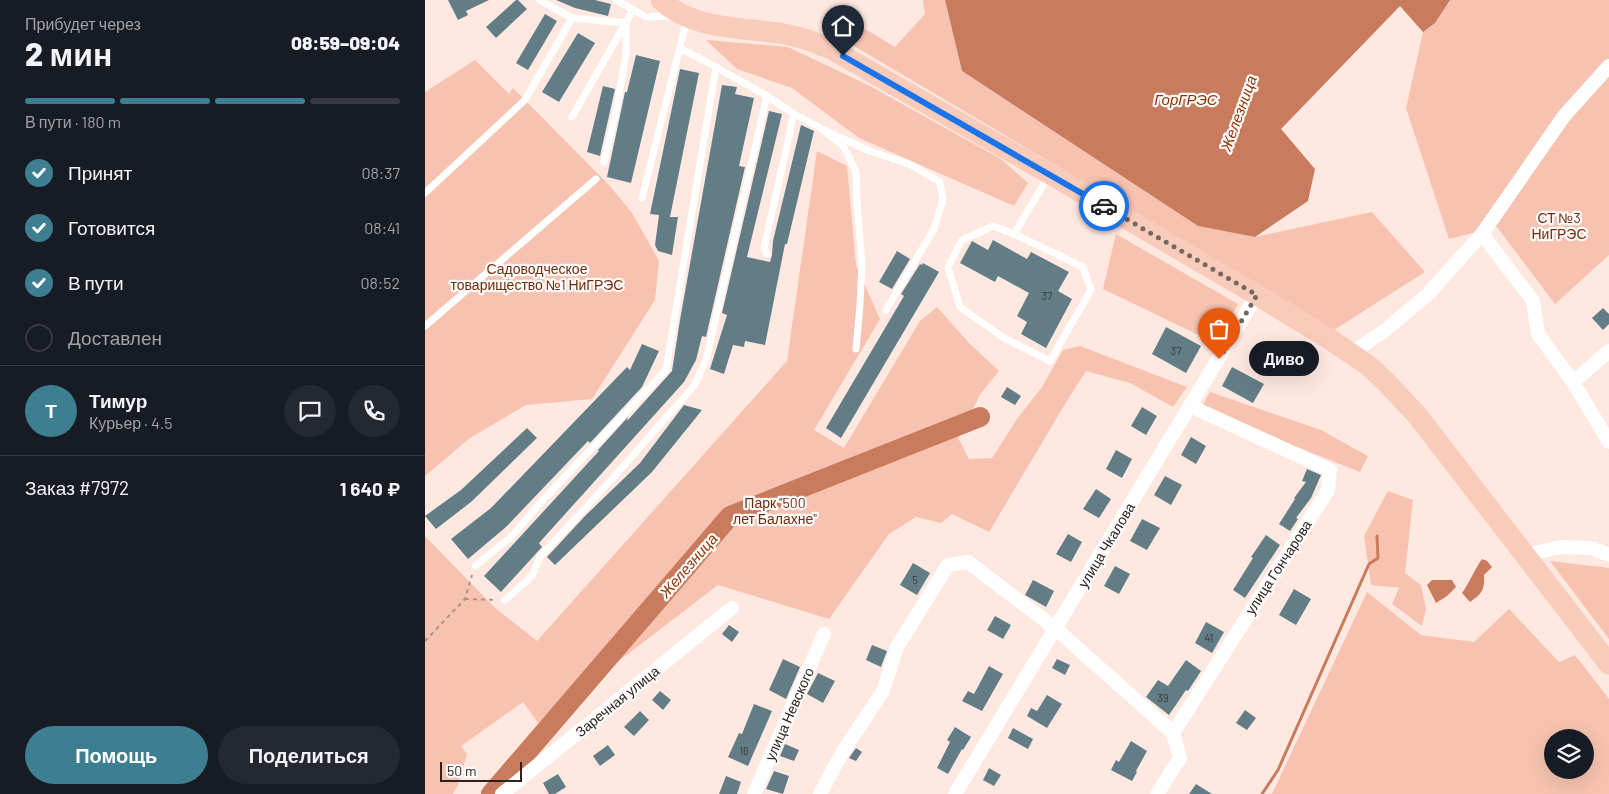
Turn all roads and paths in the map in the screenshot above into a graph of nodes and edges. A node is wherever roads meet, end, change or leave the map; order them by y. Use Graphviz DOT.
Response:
graph roads {
  1 [pos="539,0"];
  2 [pos="616,0"];
  3 [pos="661,0"];
  4 [pos="633,10"];
  5 [pos="688,16"];
  6 [pos="572,18"];
  7 [pos="626,23"];
  8 [pos="680,48"];
  9 [pos="1609,66"];
  10 [pos="716,67"];
  11 [pos="767,96"];
  12 [pos="794,114"];
  13 [pos="572,117"];
  14 [pos="822,129"];
  15 [pos="604,162"];
  16 [pos="1049,174"];
  17 [pos="596,178"];
  18 [pos="425,193"];
  19 [pos="642,198"];
  20 [pos="1014,234"];
  21 [pos="1482,234"];
  22 [pos="767,254"];
  23 [pos="1257,295"];
  24 [pos="886,310"];
  25 [pos="425,326"];
  26 [pos="856,349"];
  27 [pos="1609,351"];
  28 [pos="1351,354"];
  29 [pos="1573,382"];
  30 [pos="1190,406"];
  31 [pos="1609,442"];
  32 [pos="1526,555"];
  33 [pos="1609,555"];
  34 [pos="475,566"];
  35 [pos="465,599"];
  36 [pos="505,600"];
  37 [pos="732,608"];
  38 [pos="1055,628"];
  39 [pos="824,634"];
  40 [pos="425,641"];
  41 [pos="1609,664"];
  42 [pos="1173,733"];
  43 [pos="502,794"];
  44 [pos="754,794"];
  45 [pos="820,794"];
  46 [pos="955,794"];
  47 [pos="1157,794"];
  1 -- 6 [label="lane"];
  2 -- 4 [label="lane"];
  3 -- 5 [label="main road"];
  4 -- 5 [label="lane"];
  4 -- 7 [label="lane"];
  5 -- 8 [label="lane"];
  5 -- 16 [label="main road"];
  6 -- 7 [label="lane"];
  6 -- 18 [label="lane"];
  7 -- 13 [label="lane"];
  7 -- 15 [label="lane"];
  8 -- 10 [label="lane"];
  8 -- 19 [label="lane"];
  9 -- 21 [label="street"];
  10 -- 11 [label="lane"];
  10 -- 34 [label="lane"];
  11 -- 12 [label="lane"];
  11 -- 36 [label="lane"];
  12 -- 14 [label="lane"];
  12 -- 22 [label="lane"];
  14 -- 24 [label="lane"];
  14 -- 26 [label="lane"];
  16 -- 20 [label="lane"];
  16 -- 23 [label="main road"];
  17 -- 25 [label="lane"];
  20 -- 20 [label="lane"];
  21 -- 28 [label="street"];
  21 -- 29 [label="street"];
  23 -- 28 [label="main road"];
  23 -- 30 [label="street, улица Чкалова"];
  27 -- 29 [label="street"];
  28 -- 32 [label="main road"];
  29 -- 31 [label="street"];
  30 -- 38 [label="street, улица Чкалова"];
  30 -- 42 [label="street, улица Гончарова"];
  32 -- 33 [label="street"];
  32 -- 41 [label="main road"];
  34 -- 35 [label="path"];
  35 -- 36 [label="path"];
  35 -- 40 [label="path"];
  37 -- 43 [label="street, Заречная улица"];
  38 -- 42 [label="street"];
  38 -- 45 [label="street"];
  38 -- 46 [label="street, улица Чкалова"];
  39 -- 44 [label="street, улица Невского"];
  42 -- 47 [label="street"];
}
